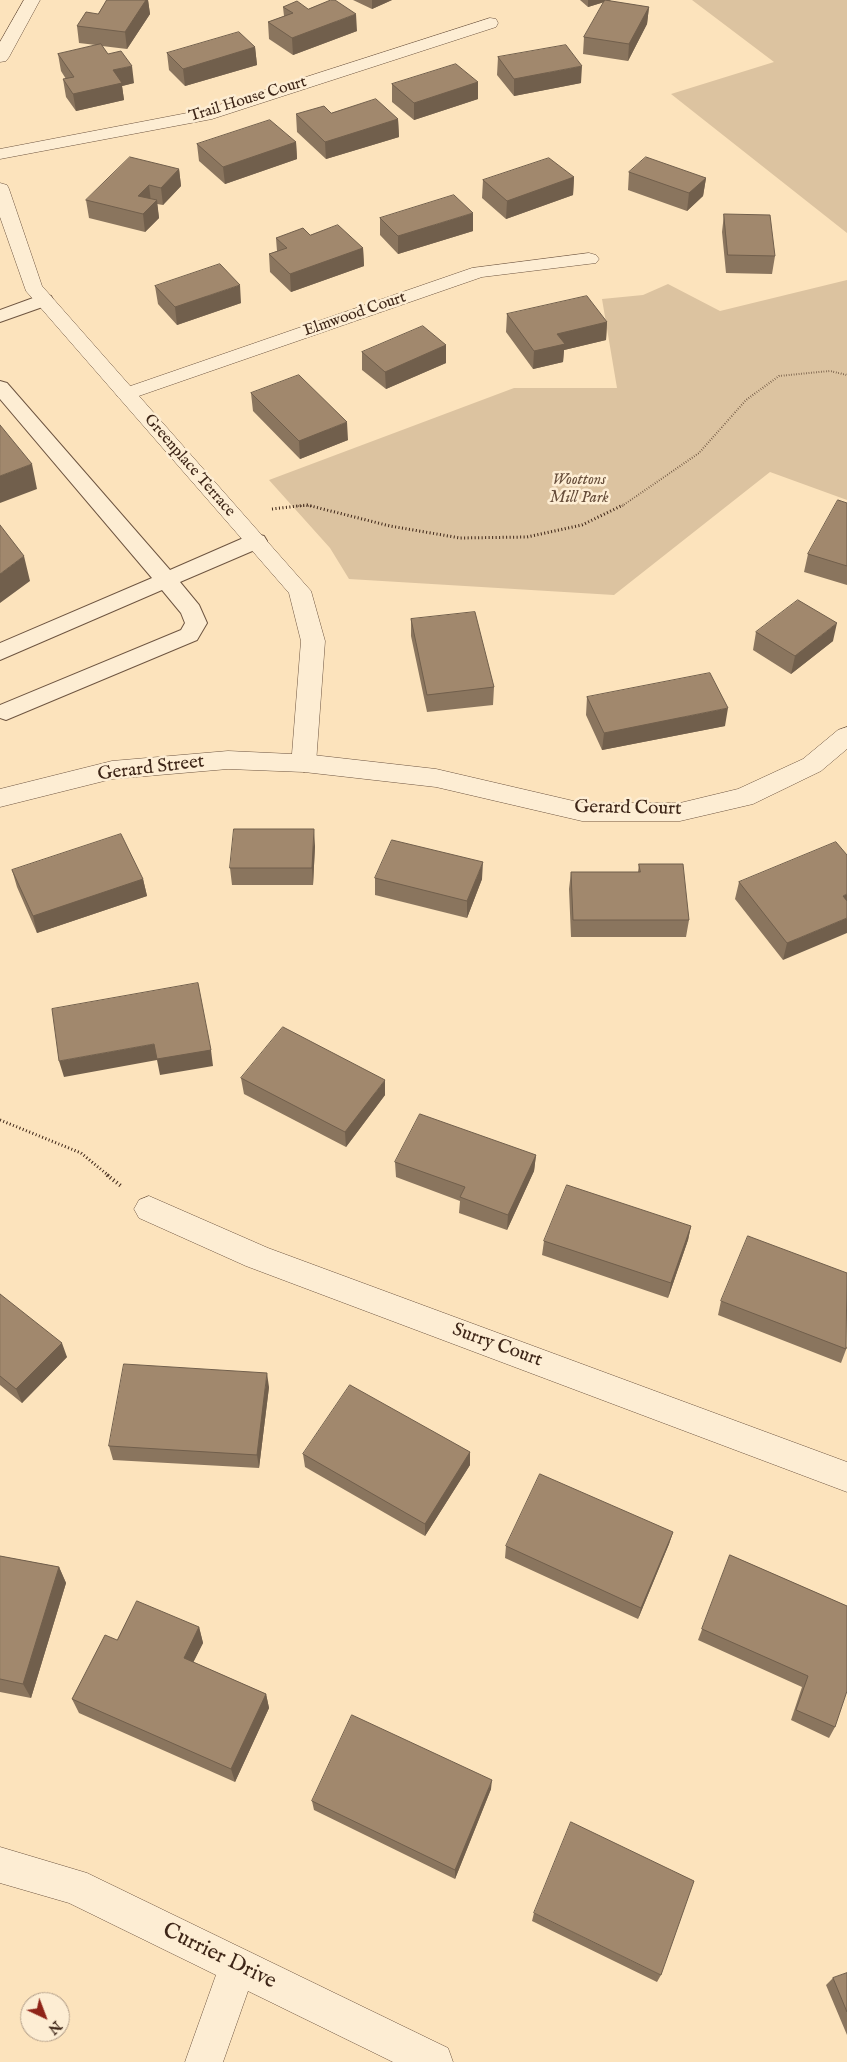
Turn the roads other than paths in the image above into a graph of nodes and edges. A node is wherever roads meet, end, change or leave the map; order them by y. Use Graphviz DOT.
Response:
graph roads {
  1 [pos="32,0"];
  2 [pos="490,23"];
  3 [pos="0,57"];
  4 [pos="0,154"];
  5 [pos="0,189"];
  6 [pos="590,259"];
  7 [pos="44,300"];
  8 [pos="0,316"];
  9 [pos="0,387"];
  10 [pos="126,394"];
  11 [pos="256,541"];
  12 [pos="166,580"];
  13 [pos="0,652"];
  14 [pos="6,712"];
  15 [pos="847,736"];
  16 [pos="304,763"];
  17 [pos="0,798"];
  18 [pos="149,1209"];
  19 [pos="847,1477"];
  20 [pos="0,1864"];
  21 [pos="238,1966"];
  22 [pos="204,2062"];
  23 [pos="434,2062"];
  1 -- 3 [label="street"];
  2 -- 4 [label="street, Trail House Court"];
  5 -- 7 [label="street, Greenplace Terrace"];
  6 -- 10 [label="street, Elmwood Court"];
  7 -- 8 [label="lane"];
  7 -- 10 [label="street, Greenplace Terrace"];
  9 -- 12 [label="lane"];
  10 -- 11 [label="street, Greenplace Terrace"];
  11 -- 12 [label="lane"];
  11 -- 16 [label="street, Greenplace Terrace"];
  12 -- 13 [label="lane"];
  12 -- 14 [label="lane"];
  15 -- 16 [label="street, Gerard Court"];
  16 -- 17 [label="street, Gerard Street"];
  18 -- 19 [label="street, Surry Court"];
  20 -- 21 [label="street, Currier Drive"];
  21 -- 22 [label="street"];
  21 -- 23 [label="street, Currier Drive"];
}
